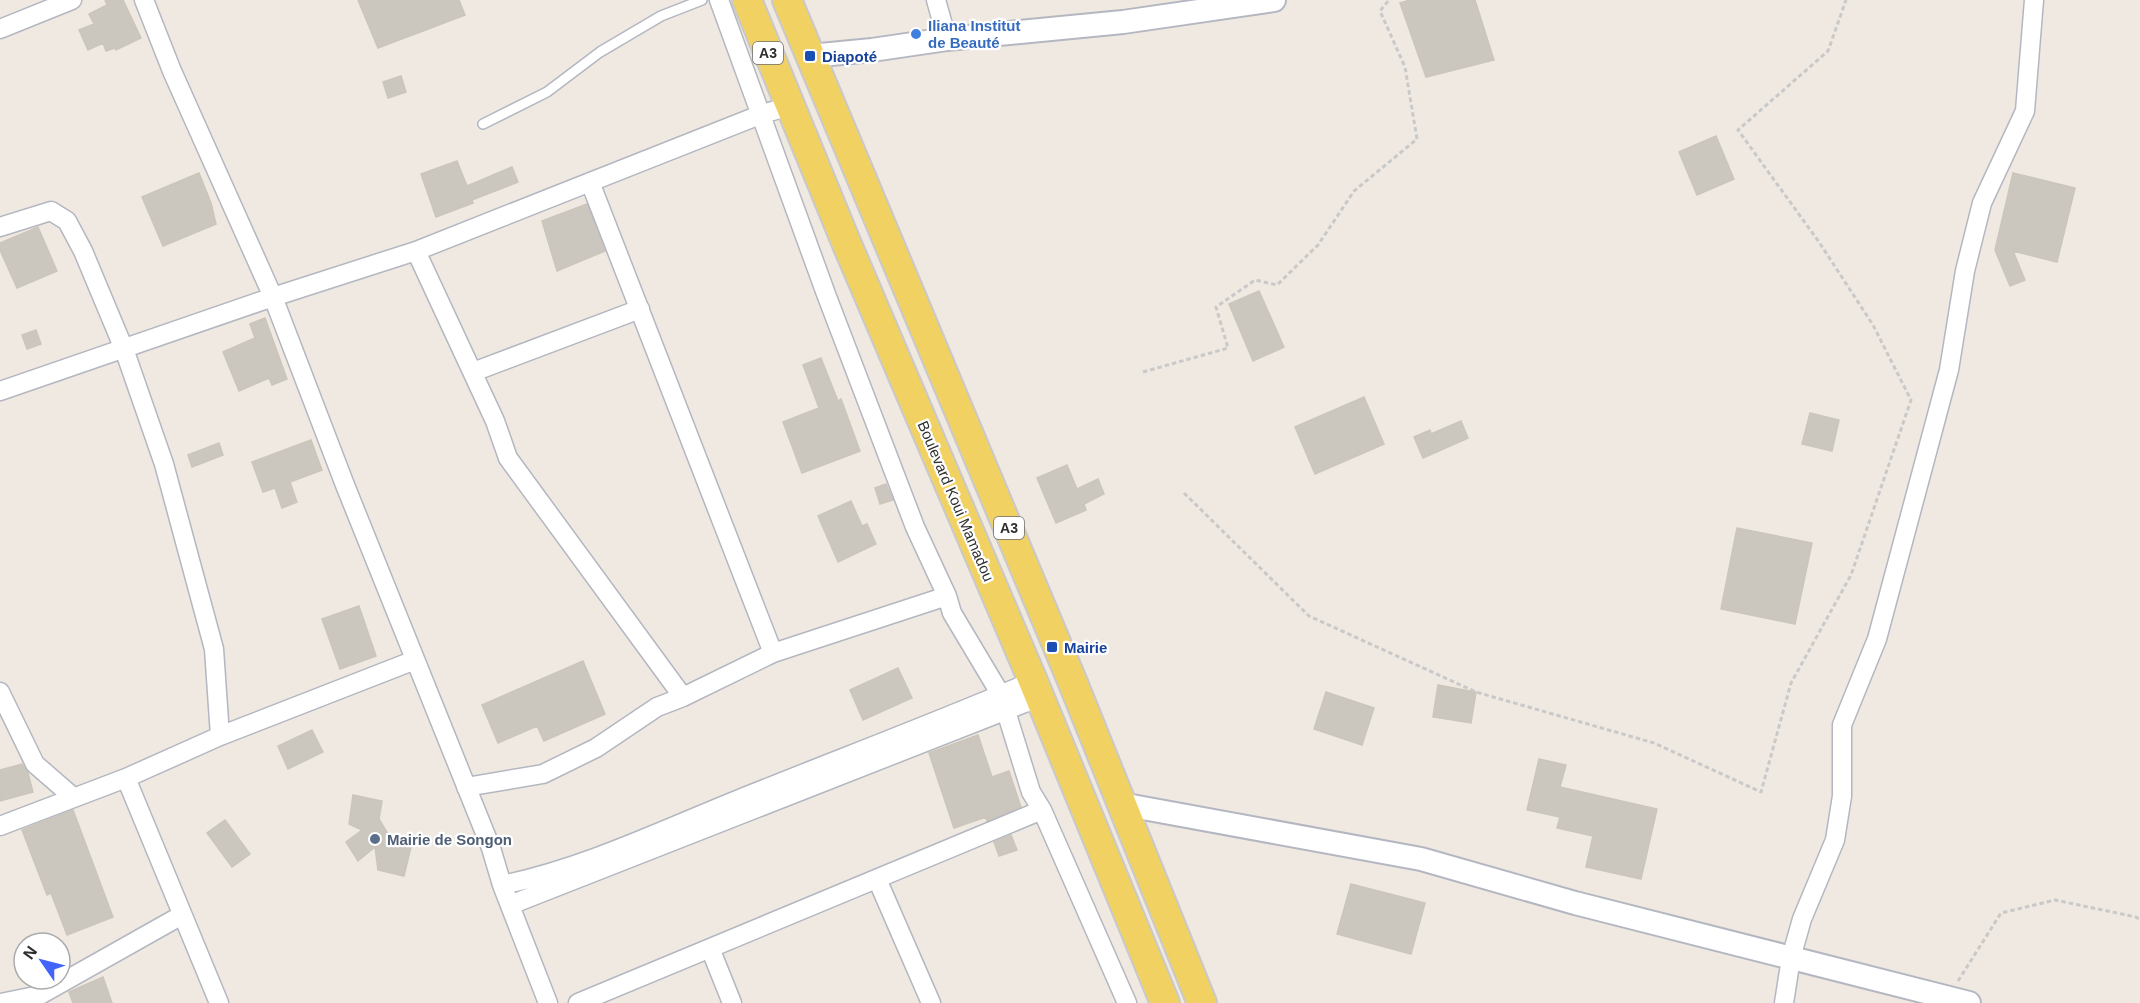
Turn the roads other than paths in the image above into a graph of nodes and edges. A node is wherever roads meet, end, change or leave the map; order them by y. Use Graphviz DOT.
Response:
graph roads {
  1 [pos="72,0"];
  2 [pos="144,0"];
  3 [pos="702,0"];
  4 [pos="719,0"];
  5 [pos="747,0"];
  6 [pos="787,0"];
  7 [pos="936,0"];
  8 [pos="1274,0"];
  9 [pos="2034,0"];
  10 [pos="0,29"];
  11 [pos="947,39"];
  12 [pos="810,56"];
  13 [pos="774,67"];
  14 [pos="790,106"];
  15 [pos="762,114"];
  16 [pos="483,124"];
  17 [pos="590,182"];
  18 [pos="0,227"];
  19 [pos="416,251"];
  20 [pos="273,297"];
  21 [pos="639,309"];
  22 [pos="124,349"];
  23 [pos="472,372"];
  24 [pos="0,391"];
  25 [pos="947,596"];
  26 [pos="773,653"];
  27 [pos="415,660"];
  28 [pos="1036,689"];
  29 [pos="0,692"];
  30 [pos="683,698"];
  31 [pos="1004,703"];
  32 [pos="220,736"];
  33 [pos="126,778"];
  34 [pos="466,787"];
  35 [pos="73,797"];
  36 [pos="1121,804"];
  37 [pos="1042,810"];
  38 [pos="0,826"];
  39 [pos="877,879"];
  40 [pos="502,885"];
  41 [pos="510,905"];
  42 [pos="182,915"];
  43 [pos="710,948"];
  44 [pos="1791,958"];
  45 [pos="41,999"];
  46 [pos="1958,1000"];
  47 [pos="1,1003"];
  48 [pos="219,1003"];
  49 [pos="548,1003"];
  50 [pos="578,1003"];
  51 [pos="732,1003"];
  52 [pos="931,1003"];
  53 [pos="1127,1003"];
  54 [pos="1165,1003"];
  55 [pos="1202,1003"];
  56 [pos="1784,1003"];
  1 -- 10 [label="street"];
  2 -- 20 [label="street"];
  3 -- 16 [label="lane"];
  4 -- 15 [label="street"];
  5 -- 13 [label="main road, Boulevard Koui Mamadou / A3"];
  6 -- 12 [label="main road, A3"];
  7 -- 11 [label="street"];
  8 -- 11 [label="street"];
  9 -- 44 [label="street"];
  11 -- 12 [label="street"];
  12 -- 13 [label="main road"];
  12 -- 36 [label="main road, A3"];
  13 -- 14 [label="main road, Boulevard Koui Mamadou / A3"];
  14 -- 15 [label="street"];
  14 -- 28 [label="main road, Boulevard Koui Mamadou / A3"];
  15 -- 17 [label="street"];
  15 -- 25 [label="street"];
  17 -- 19 [label="street"];
  17 -- 21 [label="street"];
  18 -- 22 [label="street"];
  19 -- 20 [label="street"];
  19 -- 23 [label="street"];
  20 -- 22 [label="street"];
  20 -- 27 [label="street"];
  21 -- 23 [label="street"];
  21 -- 26 [label="street"];
  22 -- 24 [label="street"];
  22 -- 32 [label="street"];
  23 -- 30 [label="street"];
  25 -- 26 [label="street"];
  25 -- 31 [label="street"];
  26 -- 30 [label="street"];
  27 -- 32 [label="street"];
  27 -- 34 [label="street"];
  28 -- 31 [label="street"];
  28 -- 54 [label="main road, Boulevard Koui Mamadou / A3"];
  29 -- 35 [label="street"];
  30 -- 34 [label="street"];
  31 -- 37 [label="street"];
  31 -- 40 [label="street"];
  31 -- 41 [label="street"];
  32 -- 33 [label="street"];
  33 -- 35 [label="street"];
  33 -- 42 [label="street"];
  34 -- 40 [label="street"];
  35 -- 38 [label="street"];
  36 -- 44 [label="street"];
  36 -- 55 [label="main road, A3"];
  37 -- 39 [label="street"];
  37 -- 53 [label="street"];
  39 -- 43 [label="street"];
  39 -- 52 [label="street"];
  40 -- 41 [label="street"];
  41 -- 49 [label="street"];
  42 -- 45 [label="street"];
  42 -- 48 [label="street"];
  43 -- 50 [label="street"];
  43 -- 51 [label="street"];
  44 -- 46 [label="street"];
  44 -- 56 [label="street"];
  45 -- 47 [label="street"];
}
